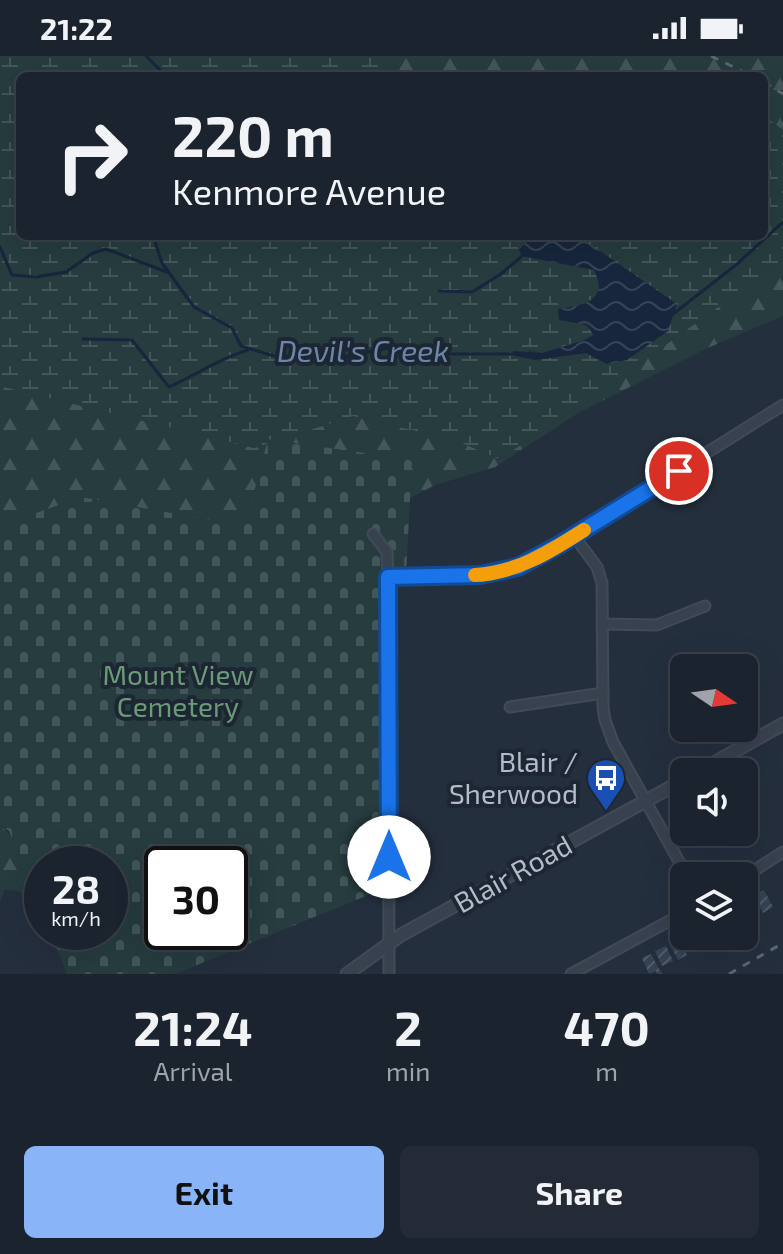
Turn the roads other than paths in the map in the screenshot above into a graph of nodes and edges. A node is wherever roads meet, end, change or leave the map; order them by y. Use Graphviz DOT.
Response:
graph roads {
  1 [pos="783,405"];
  2 [pos="373,534"];
  3 [pos="574,536"];
  4 [pos="388,577"];
  5 [pos="705,606"];
  6 [pos="602,624"];
  7 [pos="603,693"];
  8 [pos="510,707"];
  9 [pos="783,724"];
  10 [pos="723,758"];
  11 [pos="670,788"];
  12 [pos="647,801"];
  13 [pos="783,852"];
  14 [pos="680,862"];
  15 [pos="758,868"];
  16 [pos="670,921"];
  17 [pos="389,945"];
  18 [pos="347,974"];
  19 [pos="389,974"];
  20 [pos="571,974"];
  1 -- 3 [label="street"];
  2 -- 4 [label="street"];
  3 -- 4 [label="street"];
  3 -- 6 [label="street"];
  4 -- 17 [label="street"];
  5 -- 6 [label="street"];
  6 -- 7 [label="street"];
  7 -- 8 [label="street"];
  7 -- 12 [label="street"];
  9 -- 10 [label="street"];
  11 -- 12 [label="street, Blair Road"];
  12 -- 14 [label="street"];
  12 -- 17 [label="street, Blair Road"];
  13 -- 15 [label="street"];
  16 -- 20 [label="street"];
  17 -- 18 [label="street, Blair Road"];
  17 -- 19 [label="street"];
}
